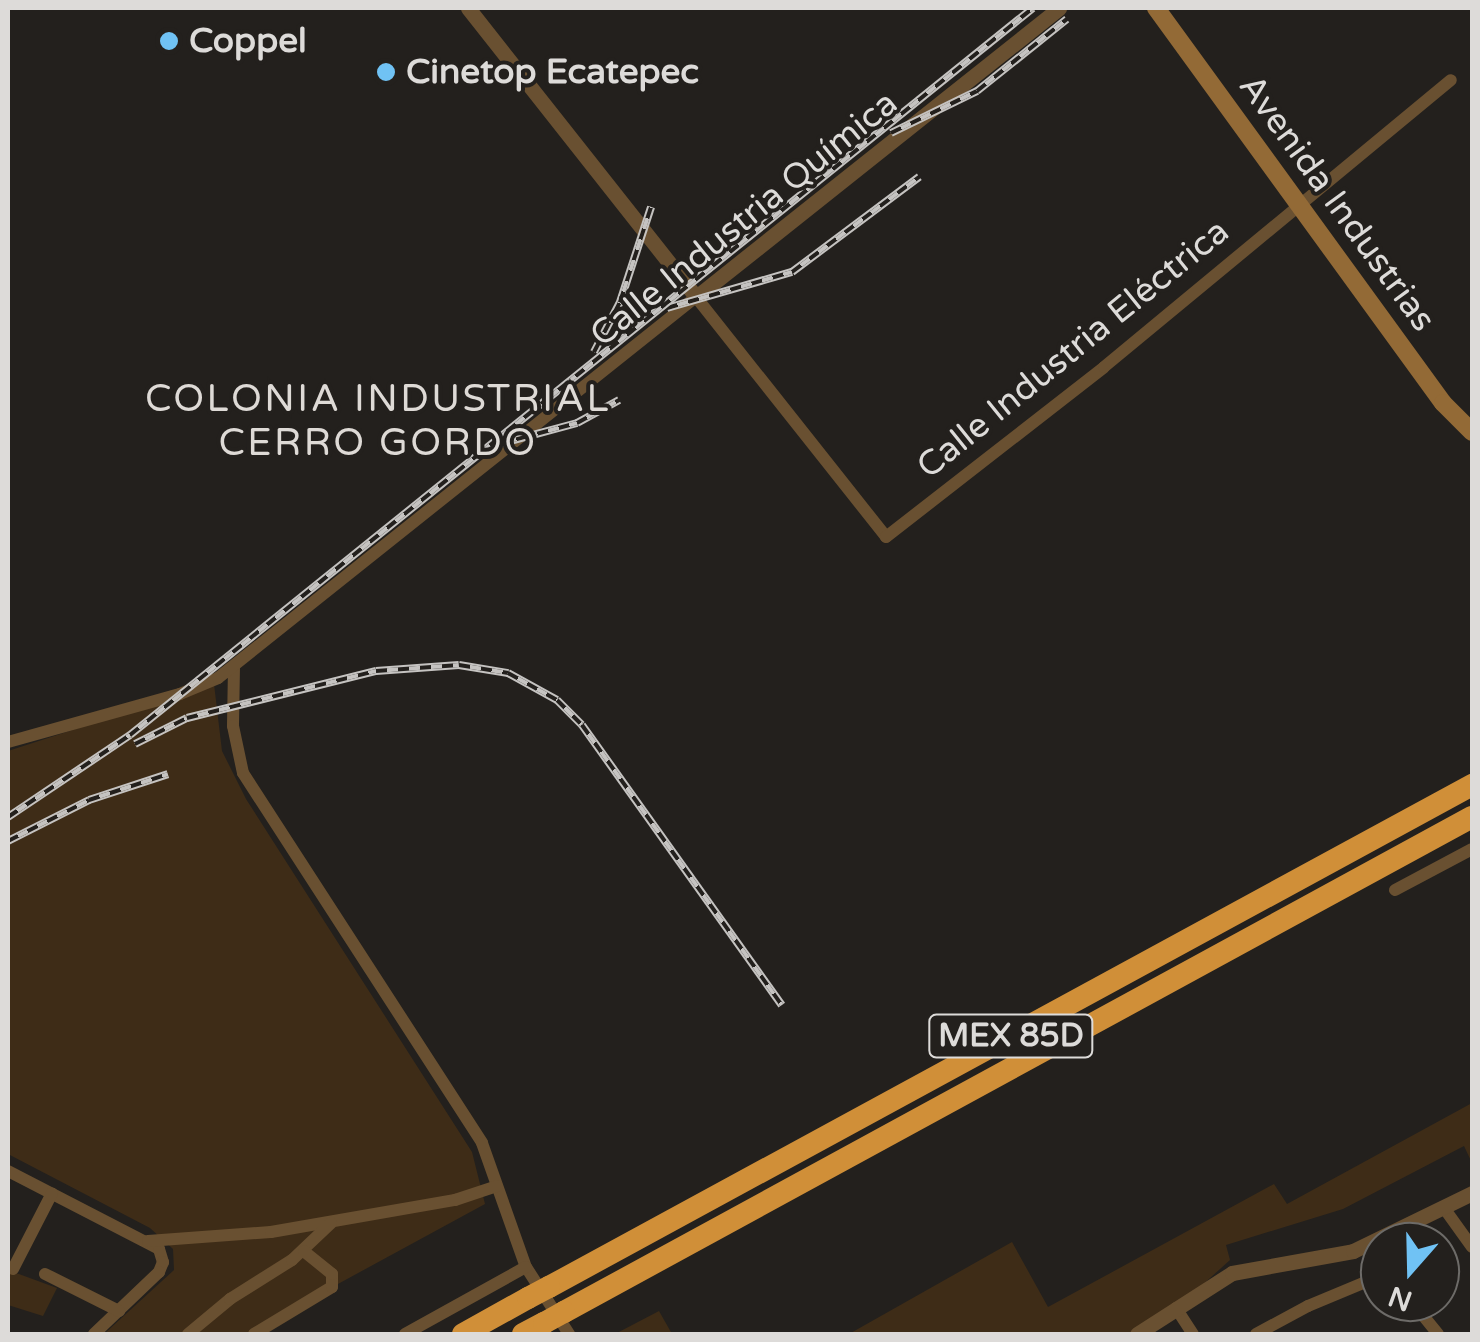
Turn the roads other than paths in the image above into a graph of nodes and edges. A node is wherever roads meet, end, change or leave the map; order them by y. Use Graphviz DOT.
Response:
graph roads {
  1 [pos="468,8"];
  2 [pos="1059,8"];
  3 [pos="1156,8"];
  4 [pos="1452,80"];
  5 [pos="1297,206"];
  6 [pos="696,297"];
  7 [pos="1472,432"];
  8 [pos="234,667"];
  9 [pos="8,742"];
  10 [pos="1472,785"];
  11 [pos="1472,817"];
  12 [pos="1472,849"];
  13 [pos="1395,890"];
  14 [pos="8,1171"];
  15 [pos="497,1186"];
  16 [pos="52,1193"];
  17 [pos="1472,1193"];
  18 [pos="1444,1208"];
  19 [pos="331,1222"];
  20 [pos="1422,1222"];
  21 [pos="148,1241"];
  22 [pos="1472,1247"];
  23 [pos="304,1251"];
  24 [pos="1360,1254"];
  25 [pos="526,1267"];
  26 [pos="13,1269"];
  27 [pos="45,1274"];
  28 [pos="1360,1286"];
  29 [pos="1176,1308"];
  30 [pos="118,1311"];
  31 [pos="559,1323"];
  32 [pos="1274,1330"];
  33 [pos="94,1334"];
  34 [pos="188,1334"];
  35 [pos="254,1334"];
  36 [pos="405,1334"];
  37 [pos="463,1334"];
  38 [pos="522,1334"];
  39 [pos="1137,1334"];
  40 [pos="1193,1334"];
  41 [pos="1256,1334"];
  1 -- 6 [label="street"];
  2 -- 6 [label="street, Calle Industria Química"];
  3 -- 5 [label="main road, Avenida Industrias"];
  4 -- 5 [label="street, Calle Industria Eléctrica"];
  5 -- 6 [label="street, Calle Industria Eléctrica"];
  5 -- 7 [label="main road, Avenida Industrias"];
  6 -- 8 [label="street, Calle Industria Química"];
  8 -- 9 [label="street, Calle Industria Química"];
  8 -- 15 [label="street"];
  10 -- 37 [label="highway, MEX 85D, bridge"];
  11 -- 31 [label="highway, MEX 85D"];
  12 -- 13 [label="street"];
  14 -- 16 [label="street"];
  15 -- 19 [label="street"];
  15 -- 25 [label="street"];
  16 -- 21 [label="street"];
  16 -- 26 [label="street"];
  17 -- 18 [label="street"];
  18 -- 20 [label="street"];
  18 -- 22 [label="street"];
  19 -- 21 [label="street"];
  19 -- 23 [label="street"];
  21 -- 30 [label="street"];
  23 -- 34 [label="street"];
  23 -- 35 [label="street"];
  24 -- 29 [label="street"];
  25 -- 31 [label="street"];
  25 -- 36 [label="street"];
  27 -- 30 [label="street"];
  28 -- 32 [label="street"];
  29 -- 39 [label="street"];
  29 -- 40 [label="street"];
  30 -- 33 [label="street"];
  31 -- 38 [label="highway, MEX 85D"];
  32 -- 41 [label="street"];
}
